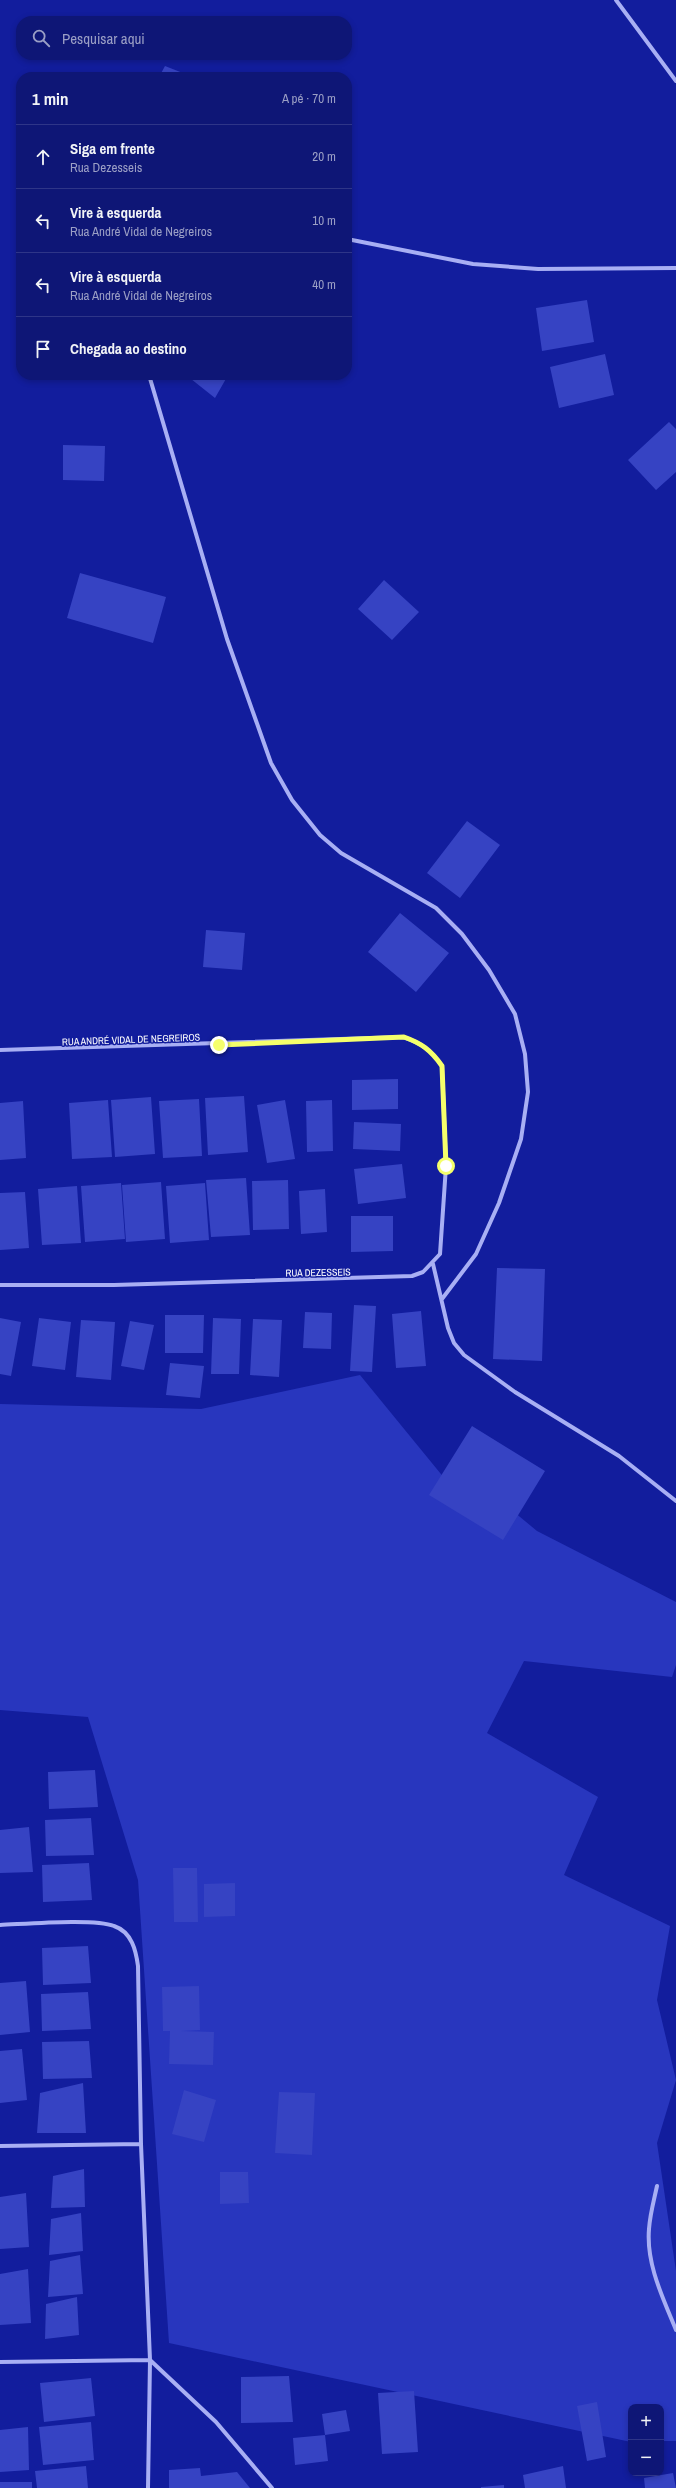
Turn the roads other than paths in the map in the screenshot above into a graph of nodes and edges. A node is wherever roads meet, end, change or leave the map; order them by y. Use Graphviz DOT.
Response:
graph roads {
  1 [pos="616,0"];
  2 [pos="676,81"];
  3 [pos="352,240"];
  4 [pos="676,268"];
  5 [pos="150,380"];
  6 [pos="0,1050"];
  7 [pos="434,1264"];
  8 [pos="0,1285"];
  9 [pos="442,1299"];
  10 [pos="676,1500"];
  11 [pos="0,1925"];
  12 [pos="141,2144"];
  13 [pos="0,2146"];
  14 [pos="657,2186"];
  15 [pos="676,2330"];
  16 [pos="150,2360"];
  17 [pos="0,2362"];
  18 [pos="148,2488"];
  19 [pos="272,2488"];
  1 -- 2 [label="street"];
  3 -- 4 [label="street"];
  5 -- 9 [label="street"];
  6 -- 7 [label="street, RUA ANDRÉ VIDAL DE NEGREIROS"];
  7 -- 8 [label="street, RUA DEZESSEIS"];
  7 -- 9 [label="street"];
  9 -- 10 [label="street"];
  11 -- 12 [label="street"];
  12 -- 13 [label="street"];
  12 -- 16 [label="street"];
  14 -- 15 [label="street"];
  16 -- 17 [label="street"];
  16 -- 18 [label="street"];
  16 -- 19 [label="street"];
}
